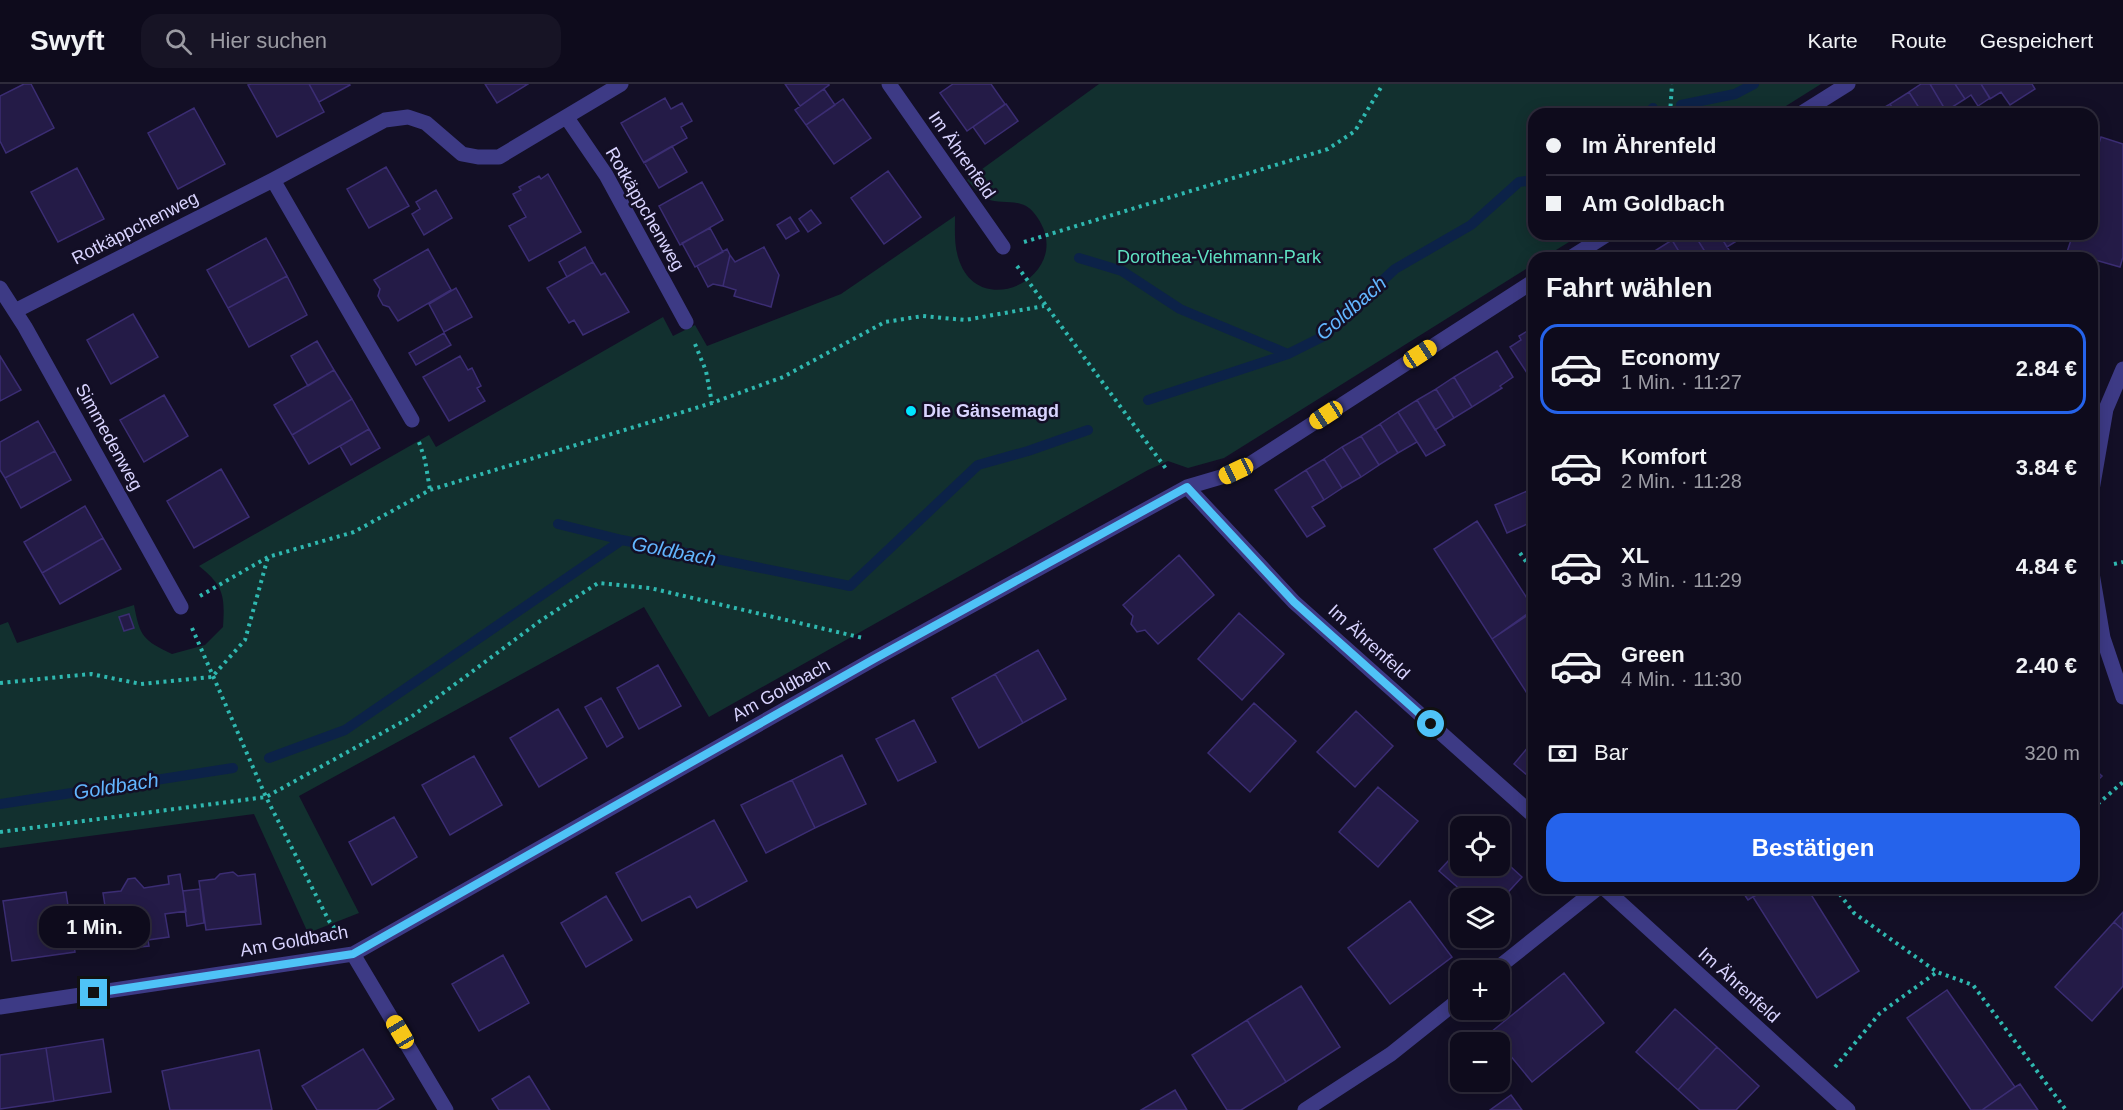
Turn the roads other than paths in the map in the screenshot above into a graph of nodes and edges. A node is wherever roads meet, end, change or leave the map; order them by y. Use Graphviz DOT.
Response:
graph roads {
  1 [pos="621,84"];
  2 [pos="890,84"];
  3 [pos="1848,84"];
  4 [pos="1810,108"];
  5 [pos="567,118"];
  6 [pos="273,180"];
  7 [pos="1598,240"];
  8 [pos="1002,247"];
  9 [pos="1579,252"];
  10 [pos="1528,285"];
  11 [pos="0,288"];
  12 [pos="15,311"];
  13 [pos="686,322"];
  14 [pos="2123,369"];
  15 [pos="412,420"];
  16 [pos="2098,455"];
  17 [pos="1187,487"];
  18 [pos="181,607"];
  19 [pos="2098,609"];
  20 [pos="2123,697"];
  21 [pos="1528,811"];
  22 [pos="1590,894"];
  23 [pos="1611,894"];
  24 [pos="353,954"];
  25 [pos="1508,960"];
  26 [pos="0,1007"];
  27 [pos="1450,1007"];
  28 [pos="446,1110"];
  29 [pos="1305,1110"];
  30 [pos="1848,1110"];
  1 -- 5 [label="street, Rotkäppchenweg"];
  2 -- 8 [label="street, Im Ährenfeld"];
  3 -- 4 [label="street"];
  5 -- 6 [label="street, Rotkäppchenweg"];
  5 -- 13 [label="street, Rotkäppchenweg"];
  6 -- 12 [label="street, Rotkäppchenweg"];
  6 -- 15 [label="street"];
  7 -- 9 [label="street"];
  10 -- 17 [label="street, Am Goldbach"];
  11 -- 12 [label="street, Simmedenweg"];
  12 -- 18 [label="street, Simmedenweg"];
  14 -- 16 [label="street"];
  17 -- 21 [label="street, Im Ährenfeld"];
  17 -- 24 [label="street, Am Goldbach"];
  19 -- 20 [label="street"];
  22 -- 25 [label="street"];
  23 -- 30 [label="street, Im Ährenfeld"];
  24 -- 26 [label="street, Am Goldbach"];
  24 -- 28 [label="street"];
  27 -- 29 [label="street"];
}
